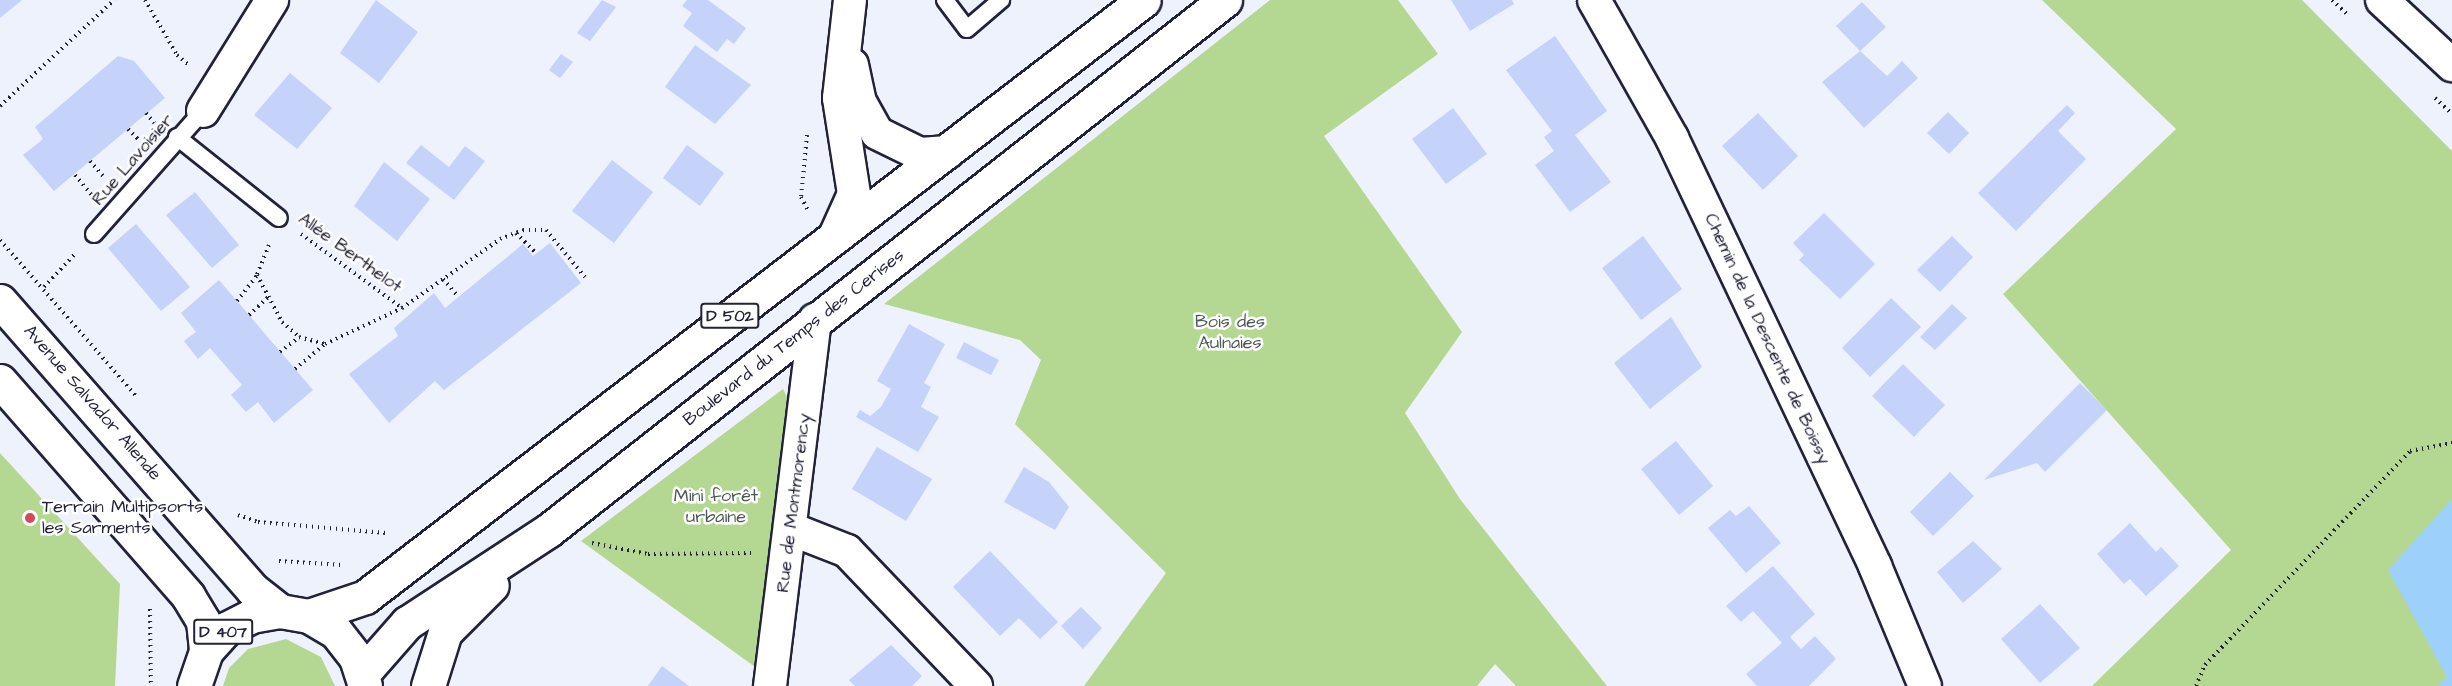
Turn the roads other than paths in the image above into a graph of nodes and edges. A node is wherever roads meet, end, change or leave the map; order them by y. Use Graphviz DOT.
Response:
graph roads {
  1 [pos="272,0"];
  2 [pos="945,0"];
  3 [pos="1002,0"];
  4 [pos="1144,0"];
  5 [pos="1225,0"];
  6 [pos="1594,0"];
  7 [pos="2382,0"];
  8 [pos="849,14"];
  9 [pos="2452,65"];
  10 [pos="211,100"];
  11 [pos="177,137"];
  12 [pos="948,152"];
  13 [pos="279,218"];
  14 [pos="94,234"];
  15 [pos="835,236"];
  16 [pos="0,301"];
  17 [pos="815,320"];
  18 [pos="0,381"];
  19 [pos="549,530"];
  20 [pos="789,540"];
  21 [pos="294,614"];
  22 [pos="206,651"];
  23 [pos="364,680"];
  24 [pos="194,686"];
  25 [pos="428,686"];
  26 [pos="770,686"];
  27 [pos="976,686"];
  28 [pos="1925,686"];
  1 -- 10 [label="street"];
  2 -- 3 [label="lane"];
  4 -- 12 [label="main road, D 502"];
  5 -- 17 [label="main road, Boulevard du Temps des Cerises / D 502"];
  6 -- 28 [label="street, Chemin de la Descente de Boissy"];
  7 -- 9 [label="street"];
  8 -- 12 [label="street"];
  8 -- 15 [label="street"];
  10 -- 11 [label="lane, Rue Lavoisier"];
  11 -- 13 [label="lane"];
  11 -- 14 [label="lane, Rue Lavoisier"];
  12 -- 15 [label="main road, D 502"];
  15 -- 21 [label="main road, D 502"];
  16 -- 21 [label="main road, Avenue Salvador Allende / D 407"];
  17 -- 19 [label="main road, Boulevard du Temps des Cerises / D 502"];
  17 -- 20 [label="street, Rue de Montmorency"];
  18 -- 22 [label="main road, D 407"];
  19 -- 23 [label="main road, Boulevard du Temps des Cerises / D 502"];
  19 -- 25 [label="main road"];
  20 -- 26 [label="street, Rue de Montmorency"];
  20 -- 27 [label="street"];
  21 -- 22 [label="main road, D 407"];
  21 -- 23 [label="main road, D 407"];
  22 -- 24 [label="main road, D 407"];
}
